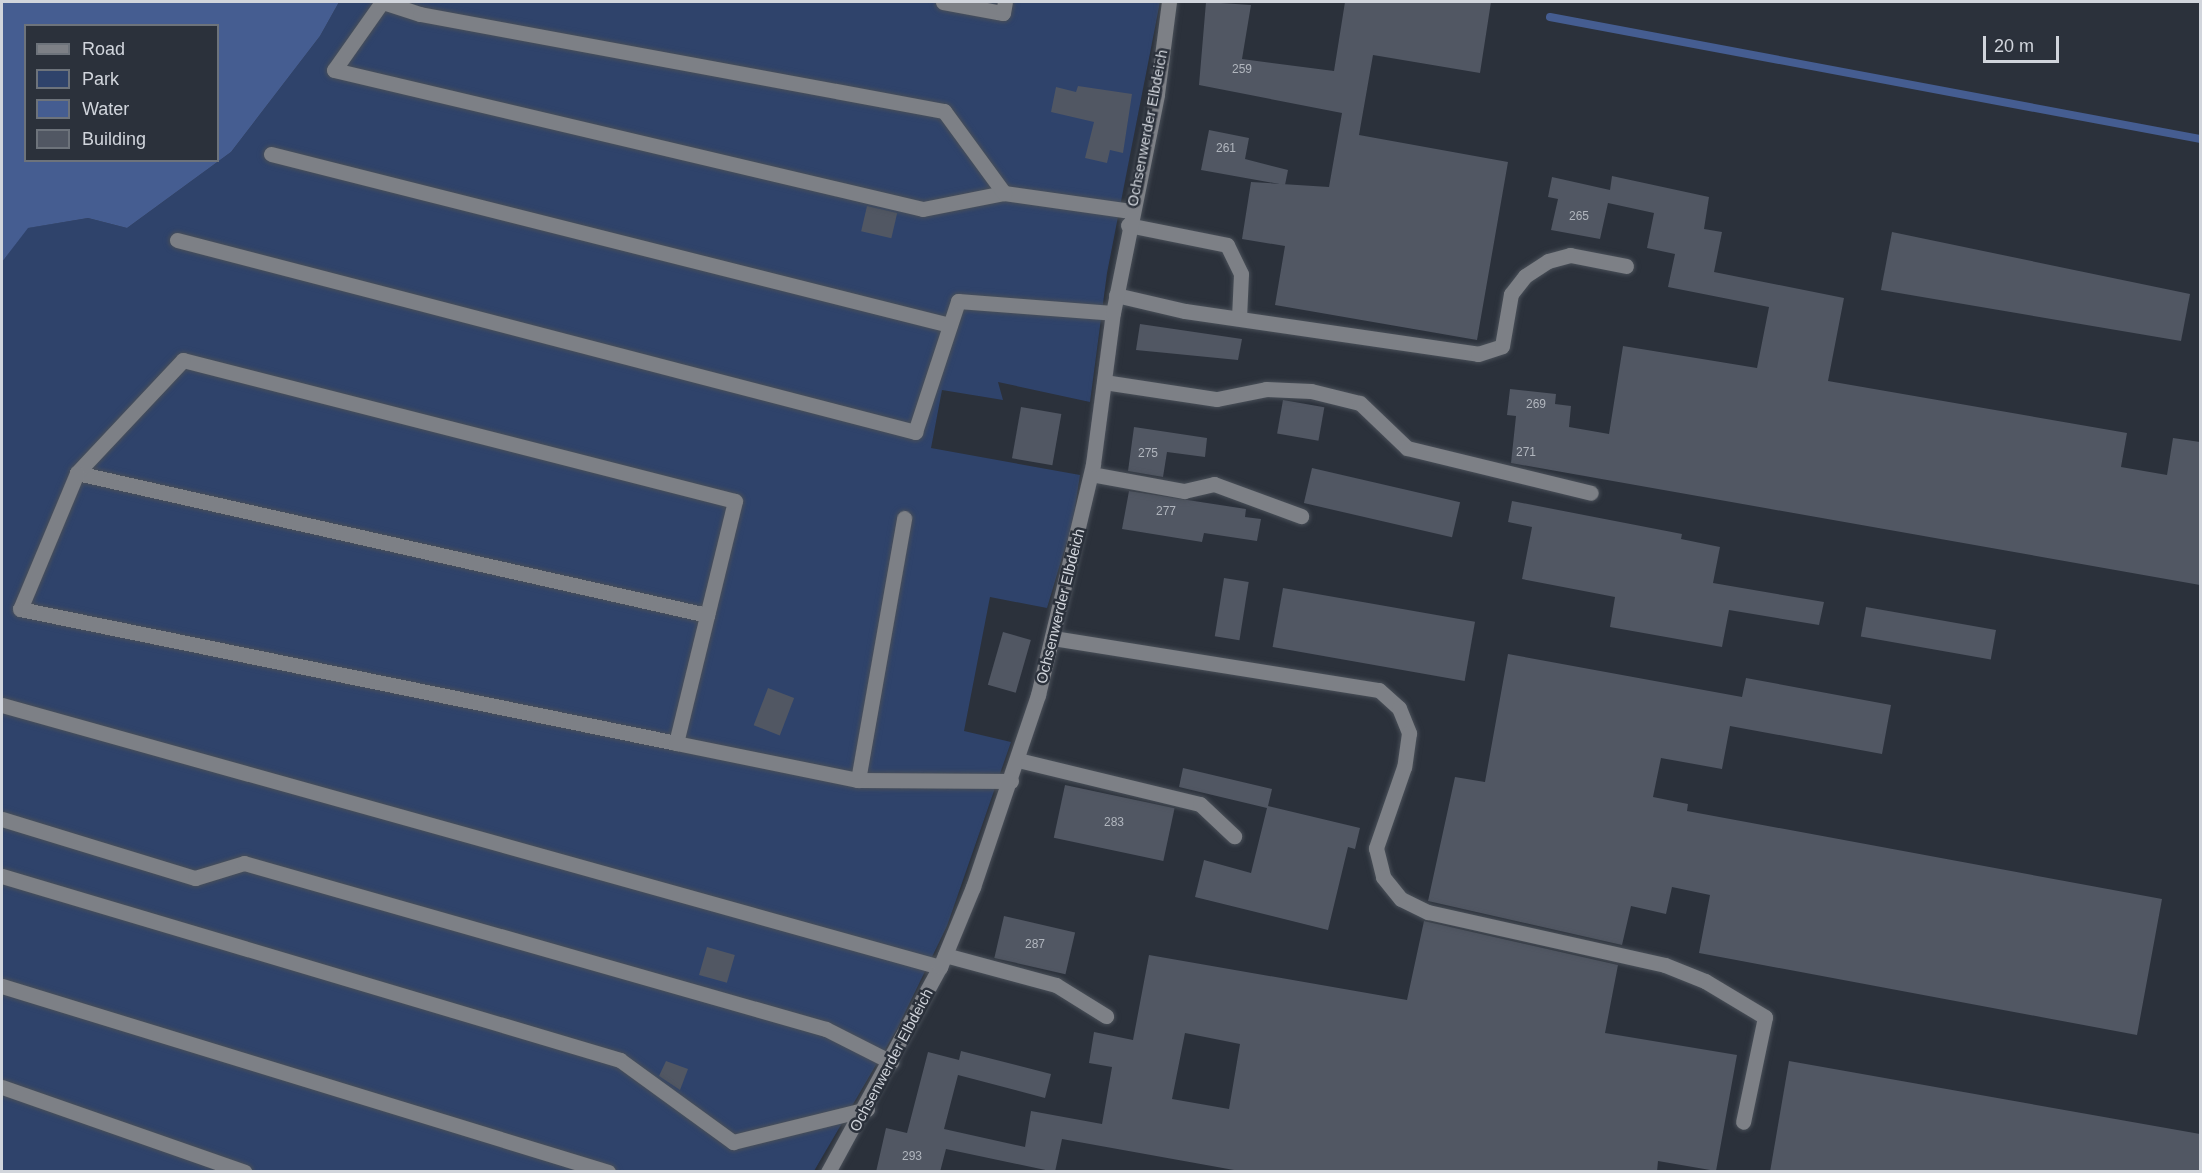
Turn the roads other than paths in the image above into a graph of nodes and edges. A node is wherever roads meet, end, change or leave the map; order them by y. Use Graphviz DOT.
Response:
graph roads {
  1 [pos="382,2"];
  2 [pos="943,2"];
  3 [pos="1169,2"];
  4 [pos="1004,7"];
  5 [pos="271,154"];
  6 [pos="1004,193"];
  7 [pos="1130,218"];
  8 [pos="177,240"];
  9 [pos="1626,266"];
  10 [pos="1116,295"];
  11 [pos="1113,313"];
  12 [pos="1239,318"];
  13 [pos="950,325"];
  14 [pos="1104,382"];
  15 [pos="77,473"];
  16 [pos="1091,474"];
  17 [pos="1591,493"];
  18 [pos="1301,516"];
  19 [pos="904,518"];
  20 [pos="707,615"];
  21 [pos="1053,639"];
  22 [pos="2,705"];
  23 [pos="676,743"];
  24 [pos="1018,760"];
  25 [pos="858,780"];
  26 [pos="1011,781"];
  27 [pos="2,819"];
  28 [pos="1234,836"];
  29 [pos="2,876"];
  30 [pos="942,961"];
  31 [pos="2,986"];
  32 [pos="1106,1016"];
  33 [pos="891,1062"];
  34 [pos="2,1087"];
  35 [pos="867,1109"];
  36 [pos="1743,1122"];
  37 [pos="245,1172"];
  38 [pos="608,1172"];
  39 [pos="828,1172"];
  1 -- 6 [label="street"];
  1 -- 6 [label="street"];
  2 -- 4 [label="street"];
  3 -- 7 [label="street, Ochsenwerder Elbdeich"];
  5 -- 13 [label="street"];
  6 -- 7 [label="street"];
  7 -- 10 [label="street, Ochsenwerder Elbdeich"];
  7 -- 12 [label="street"];
  8 -- 13 [label="street"];
  9 -- 12 [label="street"];
  10 -- 11 [label="street, Ochsenwerder Elbdeich"];
  10 -- 12 [label="street"];
  11 -- 13 [label="street"];
  11 -- 14 [label="street, Ochsenwerder Elbdeich"];
  14 -- 16 [label="street, Ochsenwerder Elbdeich"];
  14 -- 17 [label="street"];
  15 -- 20 [label="street"];
  15 -- 20 [label="street"];
  15 -- 23 [label="street"];
  16 -- 18 [label="street"];
  16 -- 21 [label="street, Ochsenwerder Elbdeich"];
  19 -- 25 [label="street"];
  20 -- 23 [label="street"];
  21 -- 24 [label="street, Ochsenwerder Elbdeich"];
  21 -- 36 [label="street"];
  22 -- 30 [label="street"];
  23 -- 25 [label="street"];
  24 -- 26 [label="street, Ochsenwerder Elbdeich"];
  24 -- 28 [label="street"];
  25 -- 26 [label="street"];
  26 -- 30 [label="street, Ochsenwerder Elbdeich"];
  27 -- 33 [label="street"];
  29 -- 35 [label="street"];
  30 -- 32 [label="street"];
  30 -- 33 [label="street, Ochsenwerder Elbdeich"];
  31 -- 38 [label="street"];
  33 -- 35 [label="street, Ochsenwerder Elbdeich"];
  34 -- 37 [label="street"];
  35 -- 39 [label="street, Ochsenwerder Elbdeich"];
}
